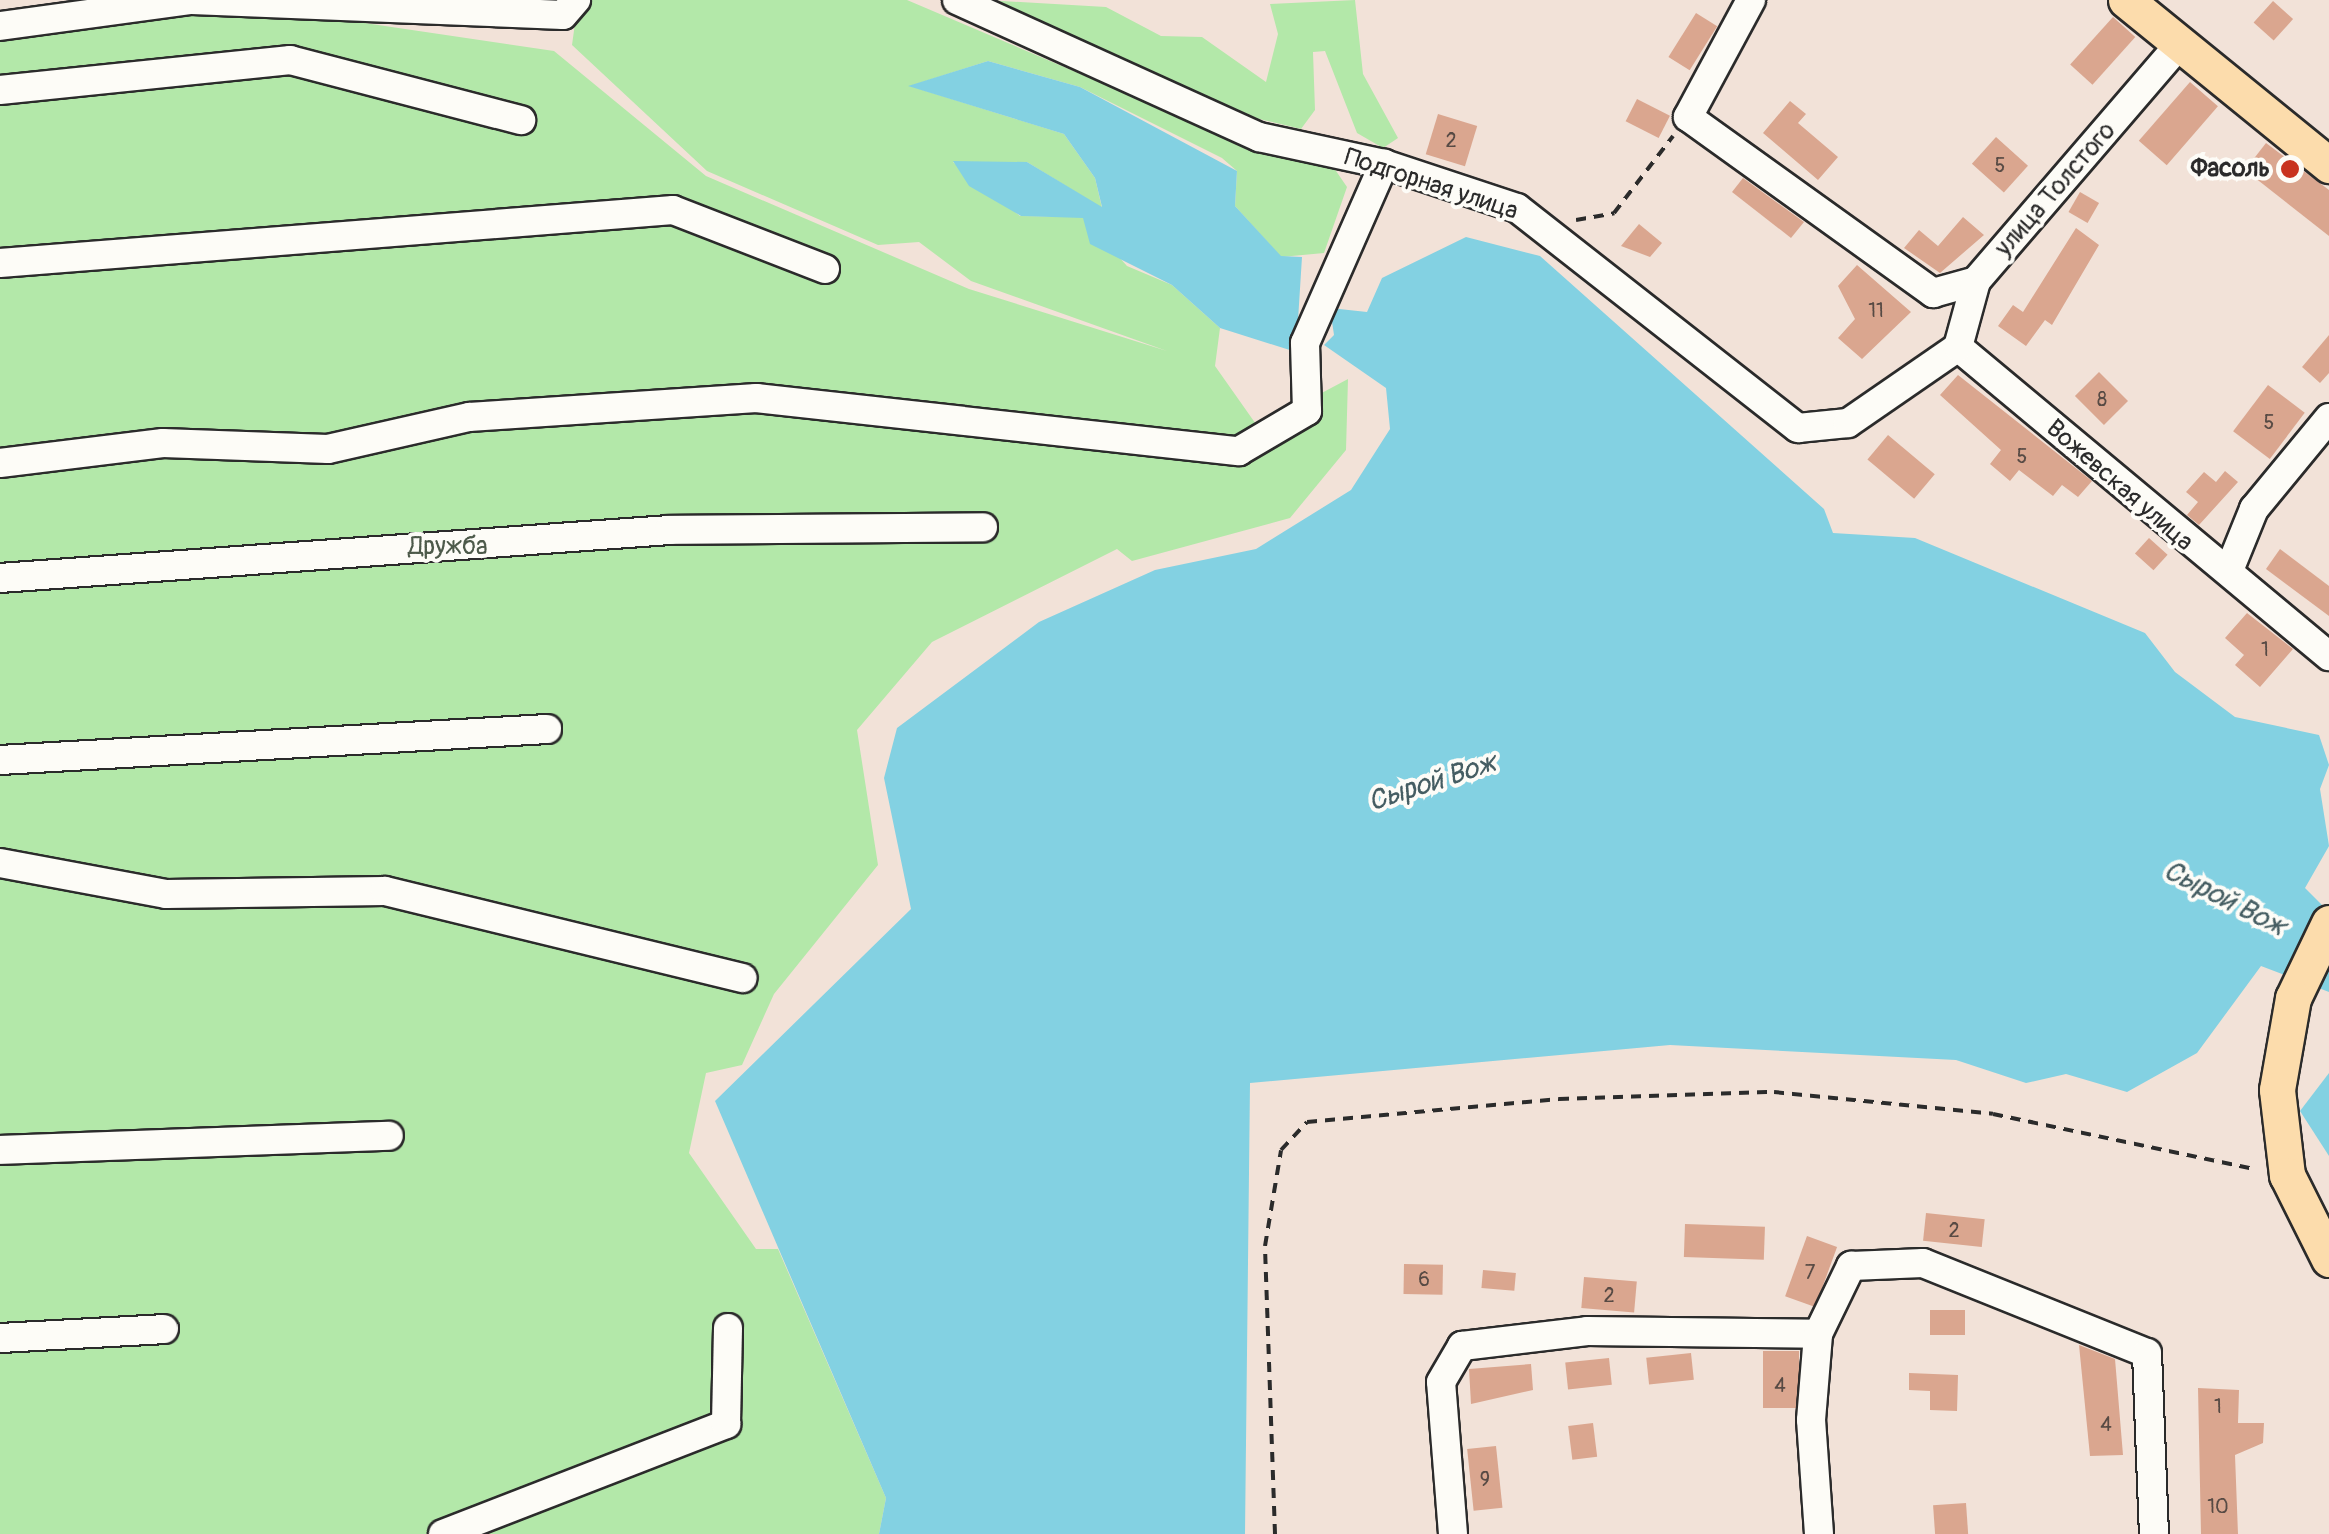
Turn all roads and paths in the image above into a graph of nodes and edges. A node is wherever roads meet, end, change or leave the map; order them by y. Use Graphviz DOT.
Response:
graph roads {
  1 [pos="192,0"];
  2 [pos="576,0"];
  3 [pos="957,0"];
  4 [pos="1751,0"];
  5 [pos="2126,0"];
  6 [pos="0,26"];
  7 [pos="2180,44"];
  8 [pos="0,90"];
  9 [pos="1688,117"];
  10 [pos="521,120"];
  11 [pos="1384,164"];
  12 [pos="2329,164"];
  13 [pos="1543,226"];
  14 [pos="0,263"];
  15 [pos="825,269"];
  16 [pos="1976,281"];
  17 [pos="1958,347"];
  18 [pos="2329,418"];
  19 [pos="0,464"];
  20 [pos="983,528"];
  21 [pos="2230,568"];
  22 [pos="0,578"];
  23 [pos="2329,656"];
  24 [pos="547,729"];
  25 [pos="0,760"];
  26 [pos="0,864"];
  27 [pos="2329,923"];
  28 [pos="742,978"];
  29 [pos="389,1136"];
  30 [pos="0,1150"];
  31 [pos="2287,1176"];
  32 [pos="2329,1259"];
  33 [pos="728,1328"];
  34 [pos="164,1329"];
  35 [pos="1818,1334"];
  36 [pos="0,1338"];
  37 [pos="443,1534"];
  38 [pos="1274,1534"];
  39 [pos="1453,1534"];
  40 [pos="1819,1534"];
  41 [pos="2154,1534"];
  1 -- 2 [label="street"];
  1 -- 6 [label="street"];
  3 -- 11 [label="street, Подгорная улица"];
  4 -- 9 [label="street"];
  5 -- 7 [label="main road"];
  7 -- 12 [label="main road"];
  7 -- 16 [label="street, улица Толстого"];
  8 -- 10 [label="street"];
  9 -- 13 [label="path"];
  9 -- 16 [label="street"];
  11 -- 13 [label="street, Подгорная улица"];
  11 -- 19 [label="street"];
  13 -- 17 [label="street, Подгорная улица"];
  14 -- 15 [label="street"];
  16 -- 17 [label="street, улица Толстого"];
  17 -- 21 [label="street, Вожевская улица"];
  18 -- 21 [label="street"];
  20 -- 22 [label="street"];
  21 -- 23 [label="street, Вожевская улица"];
  24 -- 25 [label="street"];
  26 -- 28 [label="street"];
  27 -- 31 [label="main road"];
  29 -- 30 [label="street"];
  31 -- 32 [label="main road"];
  31 -- 38 [label="path"];
  33 -- 37 [label="street"];
  34 -- 36 [label="street"];
  35 -- 39 [label="street"];
  35 -- 40 [label="street"];
  35 -- 41 [label="street"];
}
